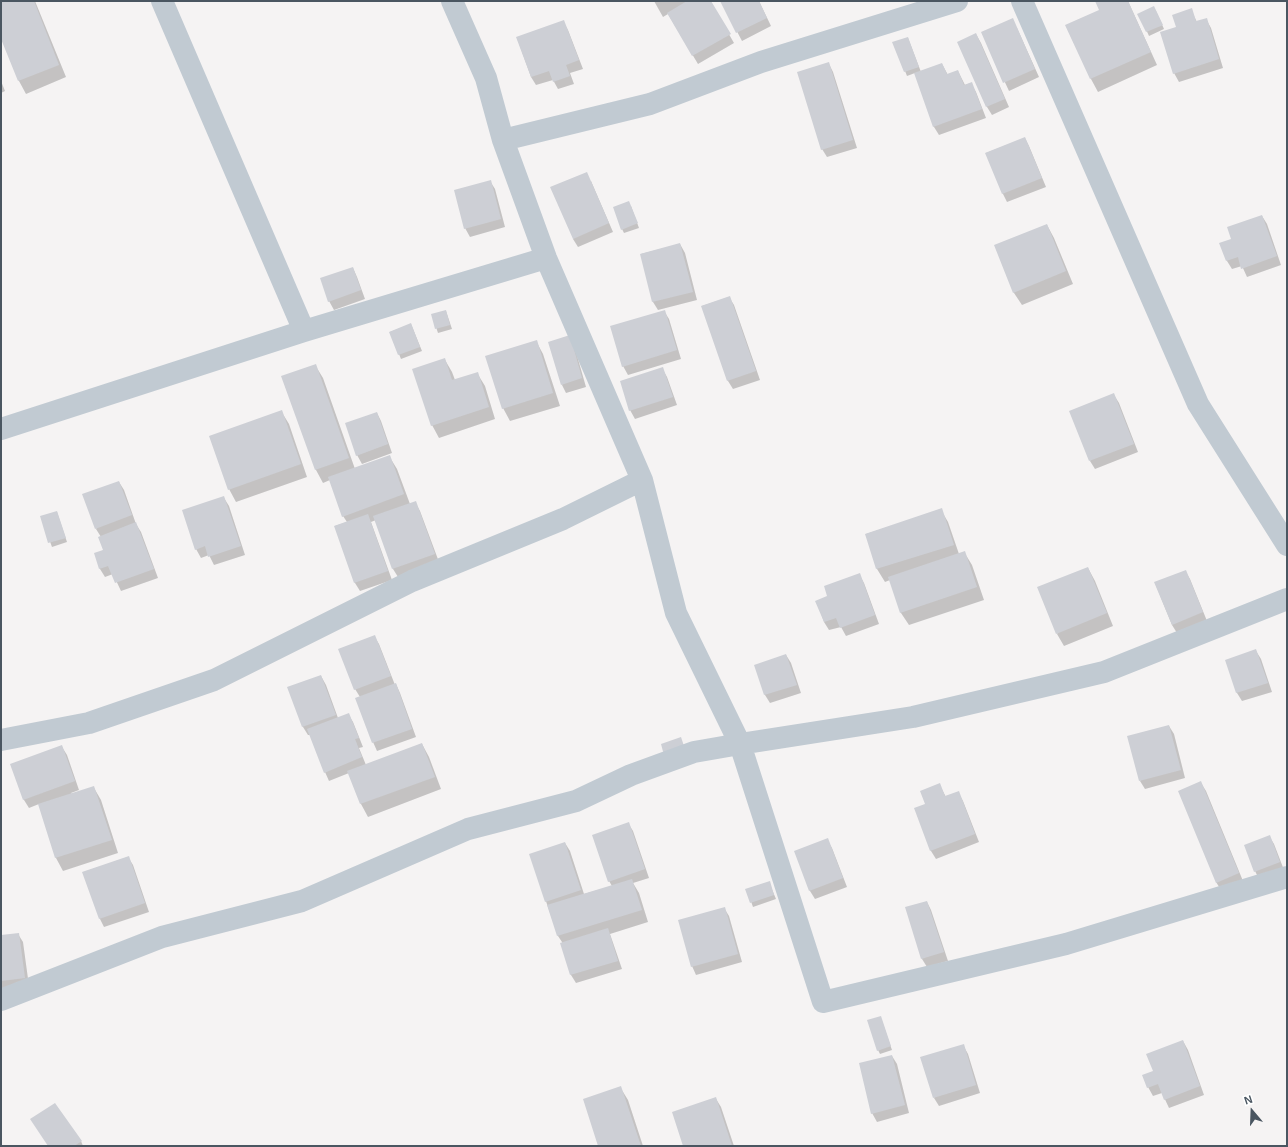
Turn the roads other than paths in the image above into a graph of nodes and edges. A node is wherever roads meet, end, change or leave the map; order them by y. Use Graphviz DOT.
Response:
graph roads {
  1 [pos="162,1"];
  2 [pos="452,1"];
  3 [pos="957,1"];
  4 [pos="1022,1"];
  5 [pos="503,140"];
  6 [pos="546,258"];
  7 [pos="304,331"];
  8 [pos="1,428"];
  9 [pos="642,480"];
  10 [pos="1287,545"];
  11 [pos="1287,599"];
  12 [pos="1,740"];
  13 [pos="740,744"];
  14 [pos="1287,877"];
  15 [pos="1,1000"];
  1 -- 7 [label="street"];
  2 -- 5 [label="street"];
  3 -- 5 [label="street"];
  4 -- 10 [label="street"];
  5 -- 6 [label="street"];
  6 -- 7 [label="street"];
  6 -- 9 [label="street"];
  7 -- 8 [label="street"];
  9 -- 12 [label="street"];
  9 -- 13 [label="street"];
  11 -- 13 [label="street"];
  13 -- 14 [label="street"];
  13 -- 15 [label="street"];
}
